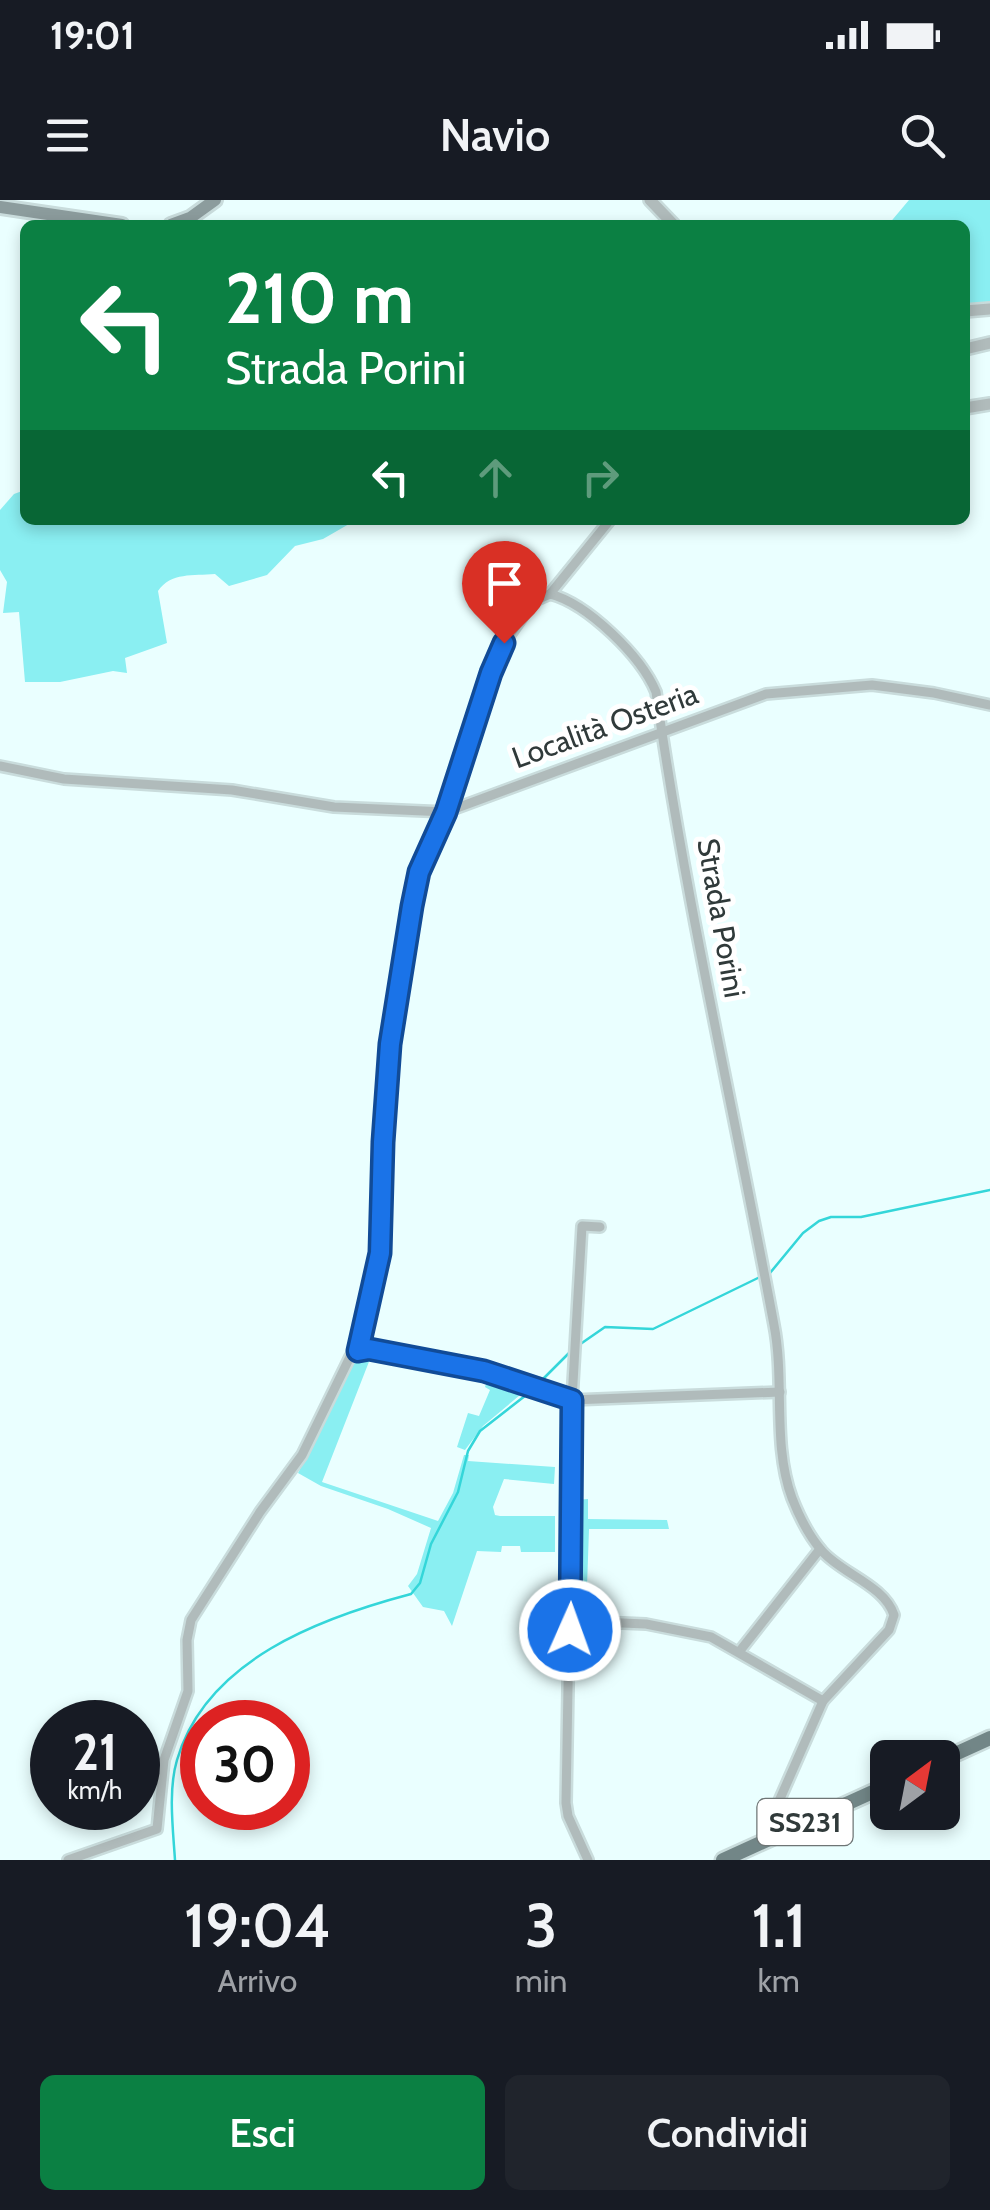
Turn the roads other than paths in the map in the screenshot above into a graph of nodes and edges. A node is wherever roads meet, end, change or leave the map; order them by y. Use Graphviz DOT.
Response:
graph roads {
  1 [pos="215,200"];
  2 [pos="650,200"];
  3 [pos="0,207"];
  4 [pos="88,220"];
  5 [pos="185,220"];
  6 [pos="669,220"];
  7 [pos="606,525"];
  8 [pos="550,594"];
  9 [pos="990,705"];
  10 [pos="662,732"];
  11 [pos="0,766"];
  12 [pos="446,812"];
  13 [pos="600,1227"];
  14 [pos="358,1351"];
  15 [pos="780,1392"];
  16 [pos="572,1400"];
  17 [pos="820,1549"];
  18 [pos="571,1624"];
  19 [pos="739,1652"];
  20 [pos="823,1701"];
  21 [pos="990,1738"];
  22 [pos="960,1752"];
  23 [pos="870,1793"];
  24 [pos="761,1842"];
  25 [pos="588,1859"];
  26 [pos="68,1860"];
  27 [pos="723,1860"];
  1 -- 5 [label="main road"];
  2 -- 6 [label="street"];
  3 -- 4 [label="main road"];
  7 -- 8 [label="street"];
  8 -- 10 [label="street, Strada Porini"];
  8 -- 12 [label="street"];
  9 -- 10 [label="street, Località Osteria"];
  10 -- 12 [label="street, Località Osteria"];
  10 -- 15 [label="street, Strada Porini"];
  11 -- 12 [label="street, Località Osteria"];
  12 -- 14 [label="street"];
  13 -- 16 [label="street"];
  14 -- 16 [label="street"];
  14 -- 26 [label="street"];
  15 -- 16 [label="street"];
  15 -- 17 [label="street, Strada Porini"];
  16 -- 18 [label="street"];
  17 -- 19 [label="street"];
  17 -- 20 [label="street, Strada Porini"];
  18 -- 19 [label="street"];
  18 -- 25 [label="street"];
  19 -- 20 [label="street"];
  20 -- 24 [label="street, Strada Porini"];
  21 -- 22 [label="main road"];
  23 -- 24 [label="main road, SS231"];
  24 -- 27 [label="main road, SS231"];
}
